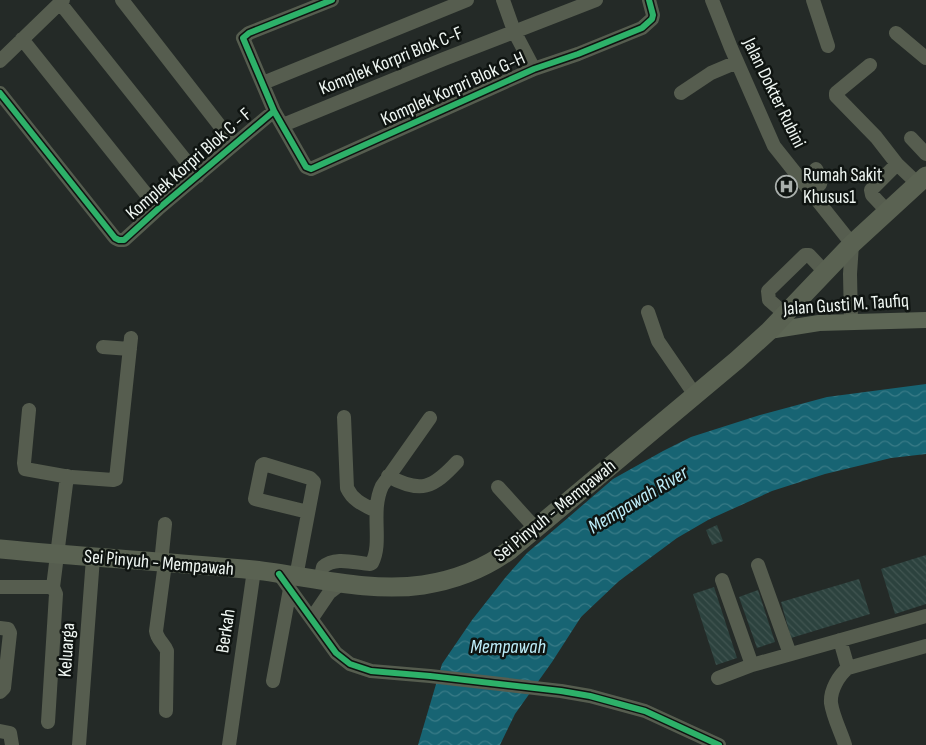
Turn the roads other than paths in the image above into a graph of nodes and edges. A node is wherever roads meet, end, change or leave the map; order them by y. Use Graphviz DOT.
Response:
graph roads {
  1 [pos="122,0"];
  2 [pos="332,0"];
  3 [pos="467,0"];
  4 [pos="503,0"];
  5 [pos="596,0"];
  6 [pos="649,0"];
  7 [pos="712,0"];
  8 [pos="814,0"];
  9 [pos="61,2"];
  10 [pos="514,31"];
  11 [pos="896,33"];
  12 [pos="22,39"];
  13 [pos="828,46"];
  14 [pos="926,58"];
  15 [pos="0,61"];
  16 [pos="737,62"];
  17 [pos="870,65"];
  18 [pos="534,69"];
  19 [pos="263,83"];
  20 [pos="0,93"];
  21 [pos="681,93"];
  22 [pos="274,111"];
  23 [pos="283,125"];
  24 [pos="912,138"];
  25 [pos="234,144"];
  26 [pos="926,154"];
  27 [pos="897,164"];
  28 [pos="816,169"];
  29 [pos="198,176"];
  30 [pos="917,179"];
  31 [pos="810,192"];
  32 [pos="158,209"];
  33 [pos="887,210"];
  34 [pos="852,244"];
  35 [pos="822,268"];
  36 [pos="779,309"];
  37 [pos="648,312"];
  38 [pos="926,320"];
  39 [pos="851,321"];
  40 [pos="769,331"];
  41 [pos="103,347"];
  42 [pos="695,395"];
  43 [pos="29,410"];
  44 [pos="344,417"];
  45 [pos="430,418"];
  46 [pos="457,462"];
  47 [pos="68,476"];
  48 [pos="388,476"];
  49 [pos="498,487"];
  50 [pos="376,511"];
  51 [pos="308,512"];
  52 [pos="165,524"];
  53 [pos="536,529"];
  54 [pos="0,549"];
  55 [pos="58,555"];
  56 [pos="93,558"];
  57 [pos="163,563"];
  58 [pos="758,565"];
  59 [pos="254,570"];
  60 [pos="288,580"];
  61 [pos="320,580"];
  62 [pos="722,580"];
  63 [pos="342,583"];
  64 [pos="0,587"];
  65 [pos="53,588"];
  66 [pos="926,616"];
  67 [pos="312,618"];
  68 [pos="0,628"];
  69 [pos="840,640"];
  70 [pos="925,651"];
  71 [pos="790,654"];
  72 [pos="752,665"];
  73 [pos="848,668"];
  74 [pos="718,678"];
  75 [pos="272,681"];
  76 [pos="0,692"];
  77 [pos="166,710"];
  78 [pos="48,722"];
  79 [pos="0,731"];
  80 [pos="12,745"];
  81 [pos="79,745"];
  82 [pos="229,745"];
  83 [pos="719,745"];
  84 [pos="845,745"];
  1 -- 25 [label="street"];
  2 -- 19 [label="street"];
  3 -- 19 [label="street"];
  4 -- 10 [label="street"];
  5 -- 10 [label="street, Komplek Korpri Blok C-F"];
  6 -- 18 [label="street, Komplek Korpri Blok G-H"];
  7 -- 16 [label="street, Jalan Dokter Rubini"];
  8 -- 13 [label="street"];
  9 -- 12 [label="street"];
  9 -- 29 [label="street"];
  10 -- 18 [label="street"];
  10 -- 23 [label="street, Komplek Korpri Blok C-F"];
  11 -- 14 [label="street"];
  12 -- 15 [label="street"];
  12 -- 32 [label="street"];
  16 -- 21 [label="street"];
  16 -- 31 [label="street, Jalan Dokter Rubini"];
  17 -- 27 [label="street"];
  18 -- 23 [label="street, Komplek Korpri Blok G-H"];
  19 -- 22 [label="street"];
  20 -- 32 [label="street, Komplek Korpri Blok C - F"];
  22 -- 23 [label="street"];
  22 -- 25 [label="street, Komplek Korpri Blok C - F"];
  24 -- 26 [label="street"];
  25 -- 29 [label="street, Komplek Korpri Blok C - F"];
  27 -- 30 [label="street"];
  27 -- 33 [label="street"];
  28 -- 31 [label="street"];
  29 -- 32 [label="street, Komplek Korpri Blok C - F"];
  30 -- 33 [label="highway, Sei Pinyuh - Mempawah"];
  31 -- 34 [label="street, Jalan Dokter Rubini"];
  33 -- 34 [label="highway, Sei Pinyuh - Mempawah"];
  34 -- 35 [label="highway, Sei Pinyuh - Mempawah"];
  34 -- 39 [label="street"];
  35 -- 36 [label="highway, Sei Pinyuh - Mempawah"];
  35 -- 36 [label="street"];
  36 -- 40 [label="highway, Sei Pinyuh - Mempawah"];
  37 -- 42 [label="street"];
  38 -- 39 [label="main road, Jalan Gusti M. Taufiq"];
  39 -- 40 [label="main road, Jalan Gusti M. Taufiq"];
  40 -- 42 [label="highway, Sei Pinyuh - Mempawah"];
  41 -- 47 [label="street"];
  42 -- 53 [label="highway, Sei Pinyuh - Mempawah"];
  43 -- 47 [label="street"];
  44 -- 50 [label="street"];
  45 -- 48 [label="street"];
  46 -- 48 [label="street"];
  47 -- 55 [label="street"];
  48 -- 50 [label="street"];
  49 -- 53 [label="street"];
  50 -- 61 [label="street"];
  51 -- 51 [label="street"];
  51 -- 60 [label="street"];
  52 -- 57 [label="street"];
  53 -- 63 [label="highway, Sei Pinyuh - Mempawah"];
  54 -- 55 [label="highway, Sei Pinyuh - Mempawah"];
  55 -- 56 [label="highway, Sei Pinyuh - Mempawah"];
  55 -- 65 [label="street"];
  56 -- 57 [label="highway, Sei Pinyuh - Mempawah"];
  56 -- 81 [label="street, Keluarga"];
  57 -- 59 [label="highway, Sei Pinyuh - Mempawah"];
  57 -- 77 [label="street"];
  58 -- 71 [label="street"];
  59 -- 60 [label="highway, Sei Pinyuh - Mempawah"];
  59 -- 82 [label="street, Berkah"];
  60 -- 61 [label="highway, Sei Pinyuh - Mempawah"];
  60 -- 67 [label="street"];
  60 -- 75 [label="street"];
  61 -- 63 [label="highway, Sei Pinyuh - Mempawah"];
  62 -- 72 [label="street"];
  63 -- 67 [label="street"];
  64 -- 65 [label="street"];
  65 -- 78 [label="street"];
  66 -- 69 [label="street"];
  67 -- 83 [label="street"];
  68 -- 76 [label="street"];
  69 -- 71 [label="street"];
  69 -- 73 [label="street"];
  70 -- 73 [label="street"];
  71 -- 72 [label="street"];
  72 -- 74 [label="street"];
  73 -- 84 [label="street"];
  79 -- 80 [label="street"];
}
